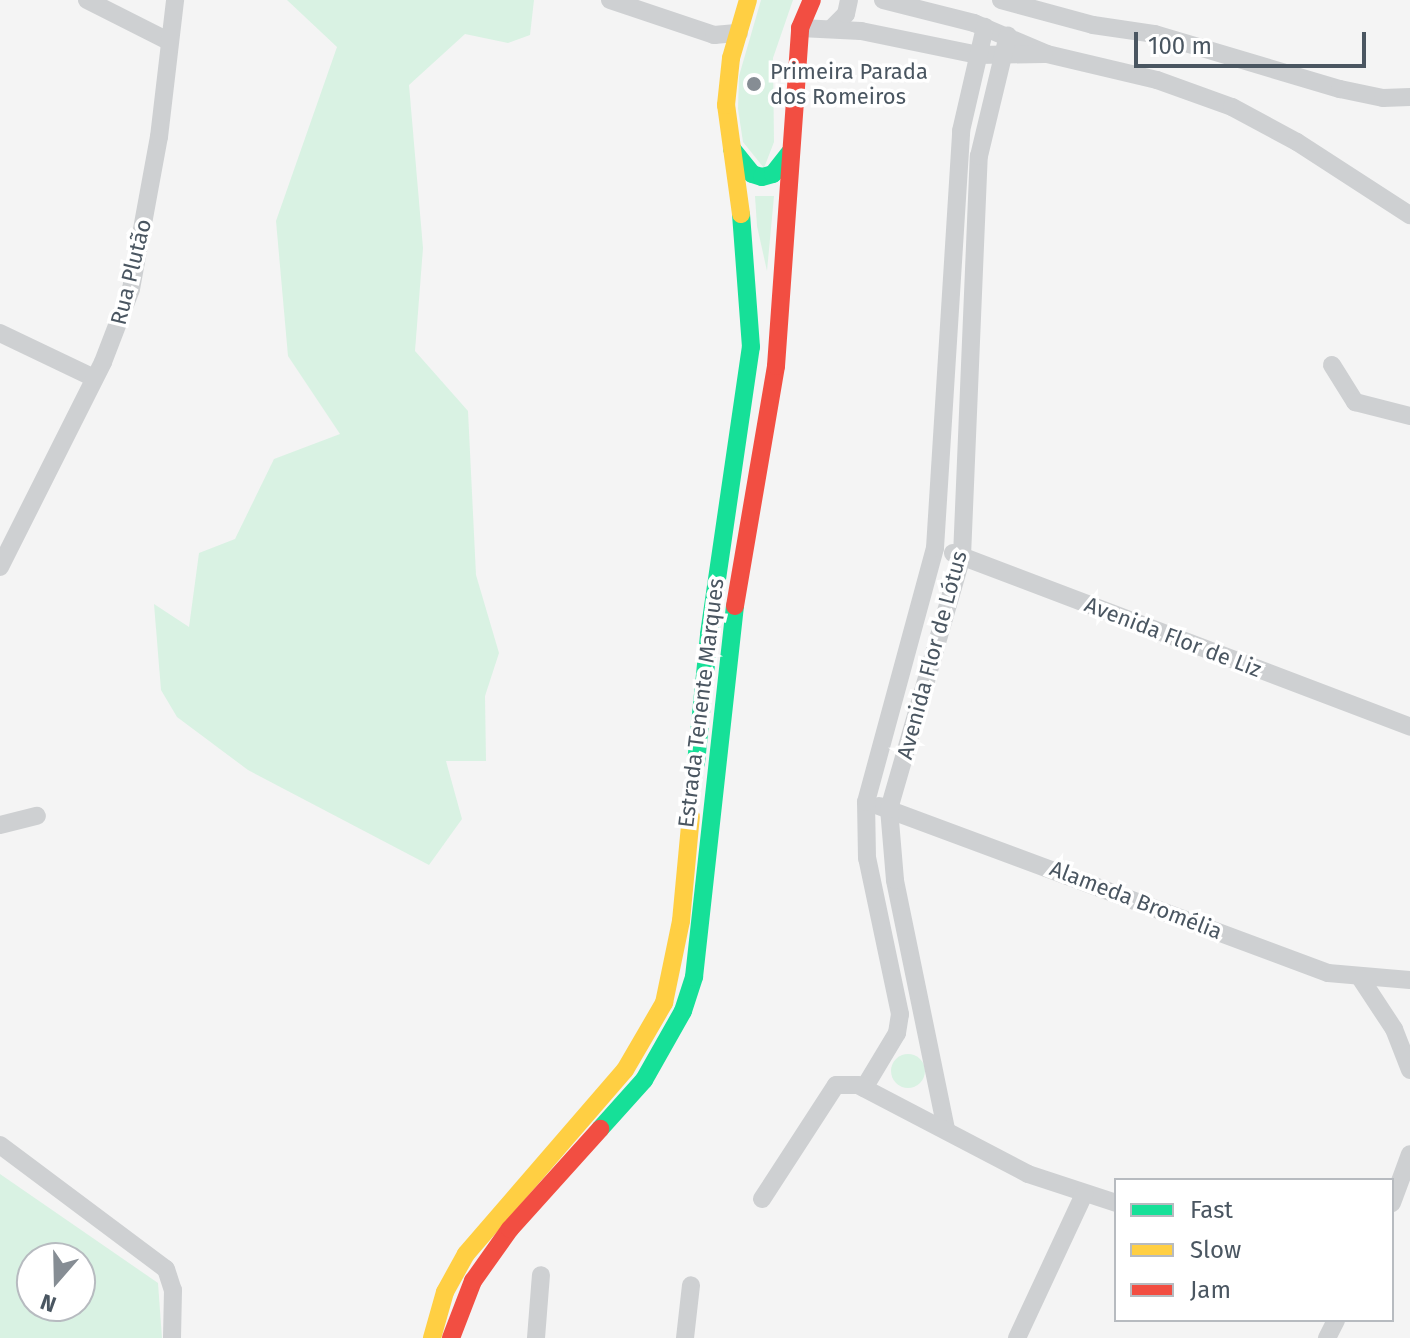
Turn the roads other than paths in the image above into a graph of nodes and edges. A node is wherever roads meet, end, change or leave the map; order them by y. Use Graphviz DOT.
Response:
graph roads {
  1 [pos="87,0"];
  2 [pos="175,0"];
  3 [pos="610,0"];
  4 [pos="748,0"];
  5 [pos="812,0"];
  6 [pos="849,0"];
  7 [pos="883,0"];
  8 [pos="1001,0"];
  9 [pos="661,20"];
  10 [pos="985,27"];
  11 [pos="800,28"];
  12 [pos="831,29"];
  13 [pos="739,33"];
  14 [pos="1008,35"];
  15 [pos="168,41"];
  16 [pos="1047,54"];
  17 [pos="978,55"];
  18 [pos="1003,55"];
  19 [pos="729,69"];
  20 [pos="1410,97"];
  21 [pos="732,148"];
  22 [pos="790,152"];
  23 [pos="1410,215"];
  24 [pos="0,333"];
  25 [pos="1332,365"];
  26 [pos="94,378"];
  27 [pos="1409,415"];
  28 [pos="935,548"];
  29 [pos="2,555"];
  30 [pos="962,556"];
  31 [pos="1410,727"];
  32 [pos="866,802"];
  33 [pos="889,809"];
  34 [pos="37,816"];
  35 [pos="0,825"];
  36 [pos="1361,979"];
  37 [pos="1410,980"];
  38 [pos="1410,1070"];
  39 [pos="864,1088"];
  40 [pos="946,1129"];
  41 [pos="0,1145"];
  42 [pos="1410,1154"];
  43 [pos="1084,1194"];
  44 [pos="1394,1198"];
  45 [pos="762,1199"];
  46 [pos="1114,1202"];
  47 [pos="541,1275"];
  48 [pos="691,1285"];
  49 [pos="172,1338"];
  50 [pos="432,1338"];
  51 [pos="451,1338"];
  52 [pos="536,1338"];
  53 [pos="685,1338"];
  54 [pos="1017,1338"];
  1 -- 15 [label="street"];
  2 -- 15 [label="street, Rua Plutão"];
  3 -- 9 [label="street"];
  4 -- 13 [label="main road, Estrada Tenente Marques"];
  5 -- 11 [label="main road, Estrada Tenente Marques"];
  6 -- 12 [label="street"];
  7 -- 10 [label="street"];
  8 -- 20 [label="street"];
  9 -- 13 [label="street"];
  9 -- 19 [label="street"];
  10 -- 14 [label="street"];
  10 -- 17 [label="street, Avenida Flor de Lótus"];
  11 -- 12 [label="street"];
  11 -- 22 [label="main road, Estrada Tenente Marques"];
  12 -- 17 [label="street"];
  13 -- 19 [label="main road, Estrada Tenente Marques"];
  14 -- 16 [label="street"];
  14 -- 18 [label="street, Avenida Flor de Lótus"];
  15 -- 26 [label="street, Rua Plutão"];
  16 -- 18 [label="street"];
  16 -- 23 [label="street"];
  17 -- 18 [label="street"];
  17 -- 28 [label="street, Avenida Flor de Lótus"];
  18 -- 30 [label="street, Avenida Flor de Lótus"];
  19 -- 21 [label="main road, Estrada Tenente Marques"];
  21 -- 22 [label="main road"];
  21 -- 50 [label="main road, Estrada Tenente Marques"];
  22 -- 51 [label="main road, Estrada Tenente Marques"];
  24 -- 26 [label="street"];
  25 -- 27 [label="street"];
  26 -- 29 [label="street, Rua Plutão"];
  28 -- 30 [label="street, Avenida Flor de Liz"];
  28 -- 32 [label="street, Avenida Flor de Lótus"];
  30 -- 31 [label="street, Avenida Flor de Liz"];
  30 -- 33 [label="street, Avenida Flor de Lótus"];
  32 -- 33 [label="street, Alameda Bromélia"];
  32 -- 39 [label="street, Avenida Flor de Lótus"];
  33 -- 36 [label="street, Alameda Bromélia"];
  33 -- 40 [label="street, Avenida Flor de Lótus"];
  34 -- 35 [label="street"];
  36 -- 37 [label="street, Alameda Bromélia"];
  36 -- 38 [label="street"];
  39 -- 40 [label="street"];
  39 -- 45 [label="street"];
  40 -- 43 [label="street"];
  41 -- 49 [label="street"];
  42 -- 44 [label="street"];
  43 -- 46 [label="street"];
  43 -- 54 [label="street"];
  47 -- 52 [label="street"];
  48 -- 53 [label="street"];
}
